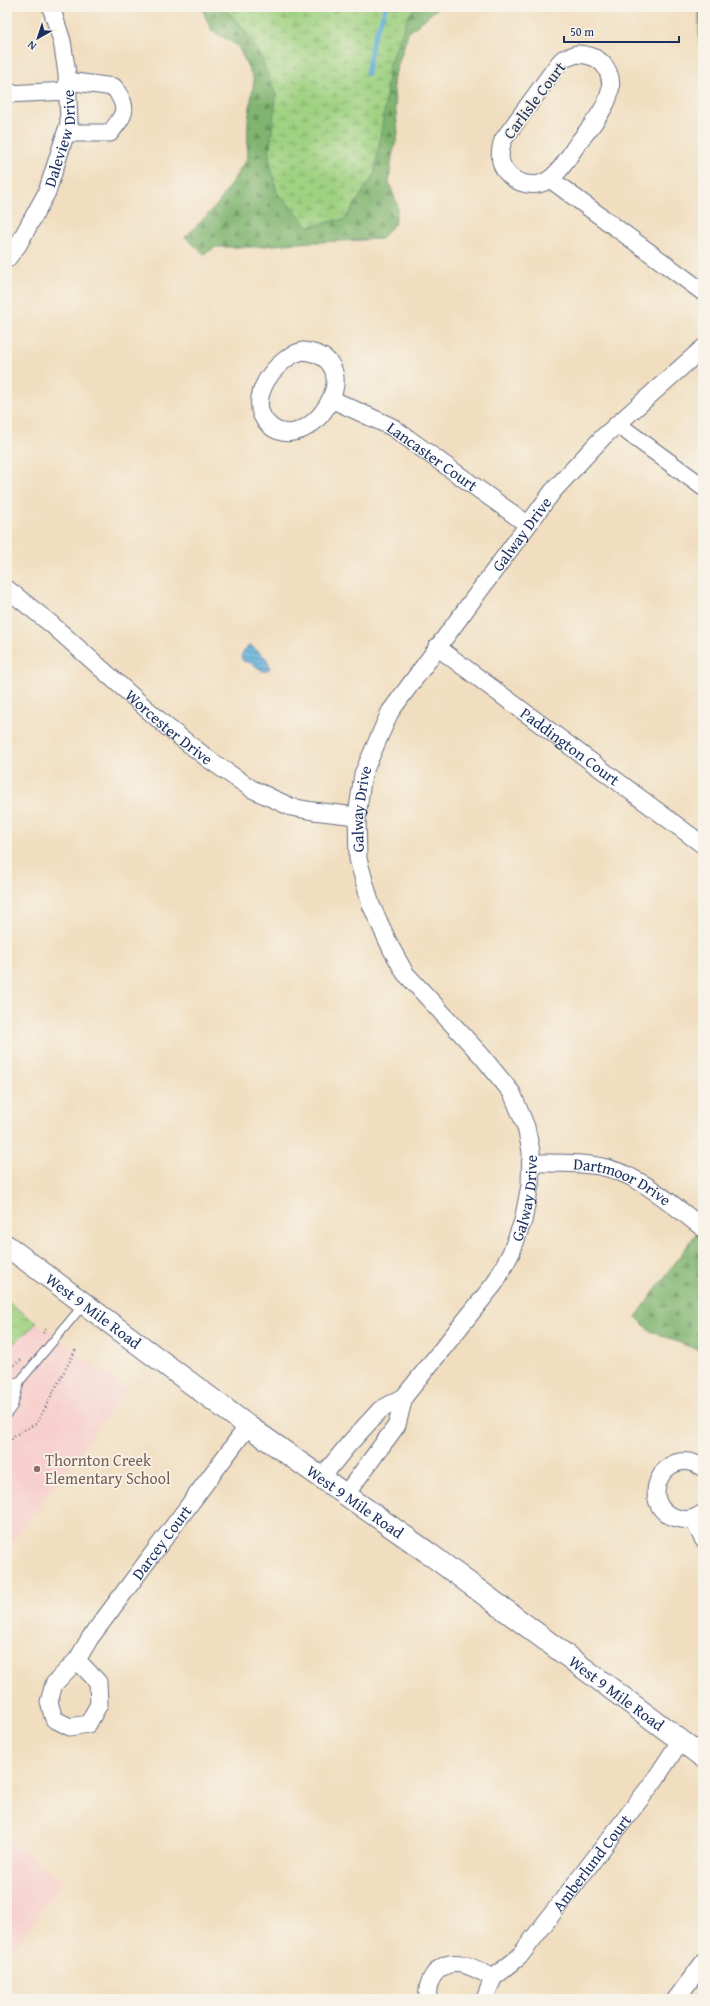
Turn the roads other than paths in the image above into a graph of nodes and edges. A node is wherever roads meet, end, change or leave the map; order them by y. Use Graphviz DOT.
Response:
graph roads {
  1 [pos="50,7"];
  2 [pos="68,86"];
  3 [pos="7,94"];
  4 [pos="66,133"];
  5 [pos="550,179"];
  6 [pos="7,259"];
  7 [pos="703,292"];
  8 [pos="703,348"];
  9 [pos="331,399"];
  10 [pos="617,424"];
  11 [pos="703,487"];
  12 [pos="527,524"];
  13 [pos="7,589"];
  14 [pos="437,648"];
  15 [pos="356,816"];
  16 [pos="703,845"];
  17 [pos="531,1163"];
  18 [pos="703,1228"];
  19 [pos="7,1246"];
  20 [pos="84,1304"];
  21 [pos="20,1381"];
  22 [pos="7,1384"];
  23 [pos="404,1397"];
  24 [pos="7,1414"];
  25 [pos="248,1426"];
  26 [pos="703,1468"];
  27 [pos="322,1477"];
  28 [pos="346,1494"];
  29 [pos="698,1516"];
  30 [pos="703,1539"];
  31 [pos="78,1660"];
  32 [pos="681,1740"];
  33 [pos="703,1757"];
  34 [pos="703,1963"];
  35 [pos="493,1978"];
  36 [pos="428,1999"];
  37 [pos="485,1999"];
  38 [pos="676,1999"];
  1 -- 2 [label="street, Daleview Drive"];
  2 -- 3 [label="street"];
  2 -- 4 [label="street, Daleview Drive"];
  2 -- 4 [label="street"];
  4 -- 6 [label="street, Daleview Drive"];
  5 -- 5 [label="street, Carlisle Court"];
  5 -- 7 [label="street"];
  8 -- 10 [label="street, Galway Drive"];
  9 -- 9 [label="street"];
  9 -- 12 [label="street, Lancaster Court"];
  10 -- 11 [label="street"];
  10 -- 12 [label="street, Galway Drive"];
  12 -- 14 [label="street, Galway Drive"];
  13 -- 15 [label="street, Worcester Drive"];
  14 -- 15 [label="street, Galway Drive"];
  14 -- 16 [label="street, Paddington Court"];
  15 -- 17 [label="street, Galway Drive"];
  17 -- 18 [label="street, Dartmoor Drive"];
  17 -- 23 [label="street, Galway Drive"];
  19 -- 20 [label="street, West 9 Mile Road"];
  20 -- 21 [label="lane"];
  20 -- 25 [label="street, West 9 Mile Road"];
  21 -- 22 [label="lane"];
  21 -- 24 [label="lane"];
  23 -- 27 [label="street, Galway Drive"];
  23 -- 28 [label="street, Galway Drive"];
  25 -- 27 [label="street, West 9 Mile Road"];
  25 -- 31 [label="street, Darcey Court"];
  26 -- 29 [label="street"];
  27 -- 28 [label="street, West 9 Mile Road"];
  28 -- 32 [label="street, West 9 Mile Road"];
  29 -- 30 [label="street"];
  32 -- 33 [label="street, West 9 Mile Road"];
  32 -- 35 [label="street, Amberlund Court"];
  34 -- 38 [label="street"];
  35 -- 36 [label="street"];
  35 -- 37 [label="street"];
}
